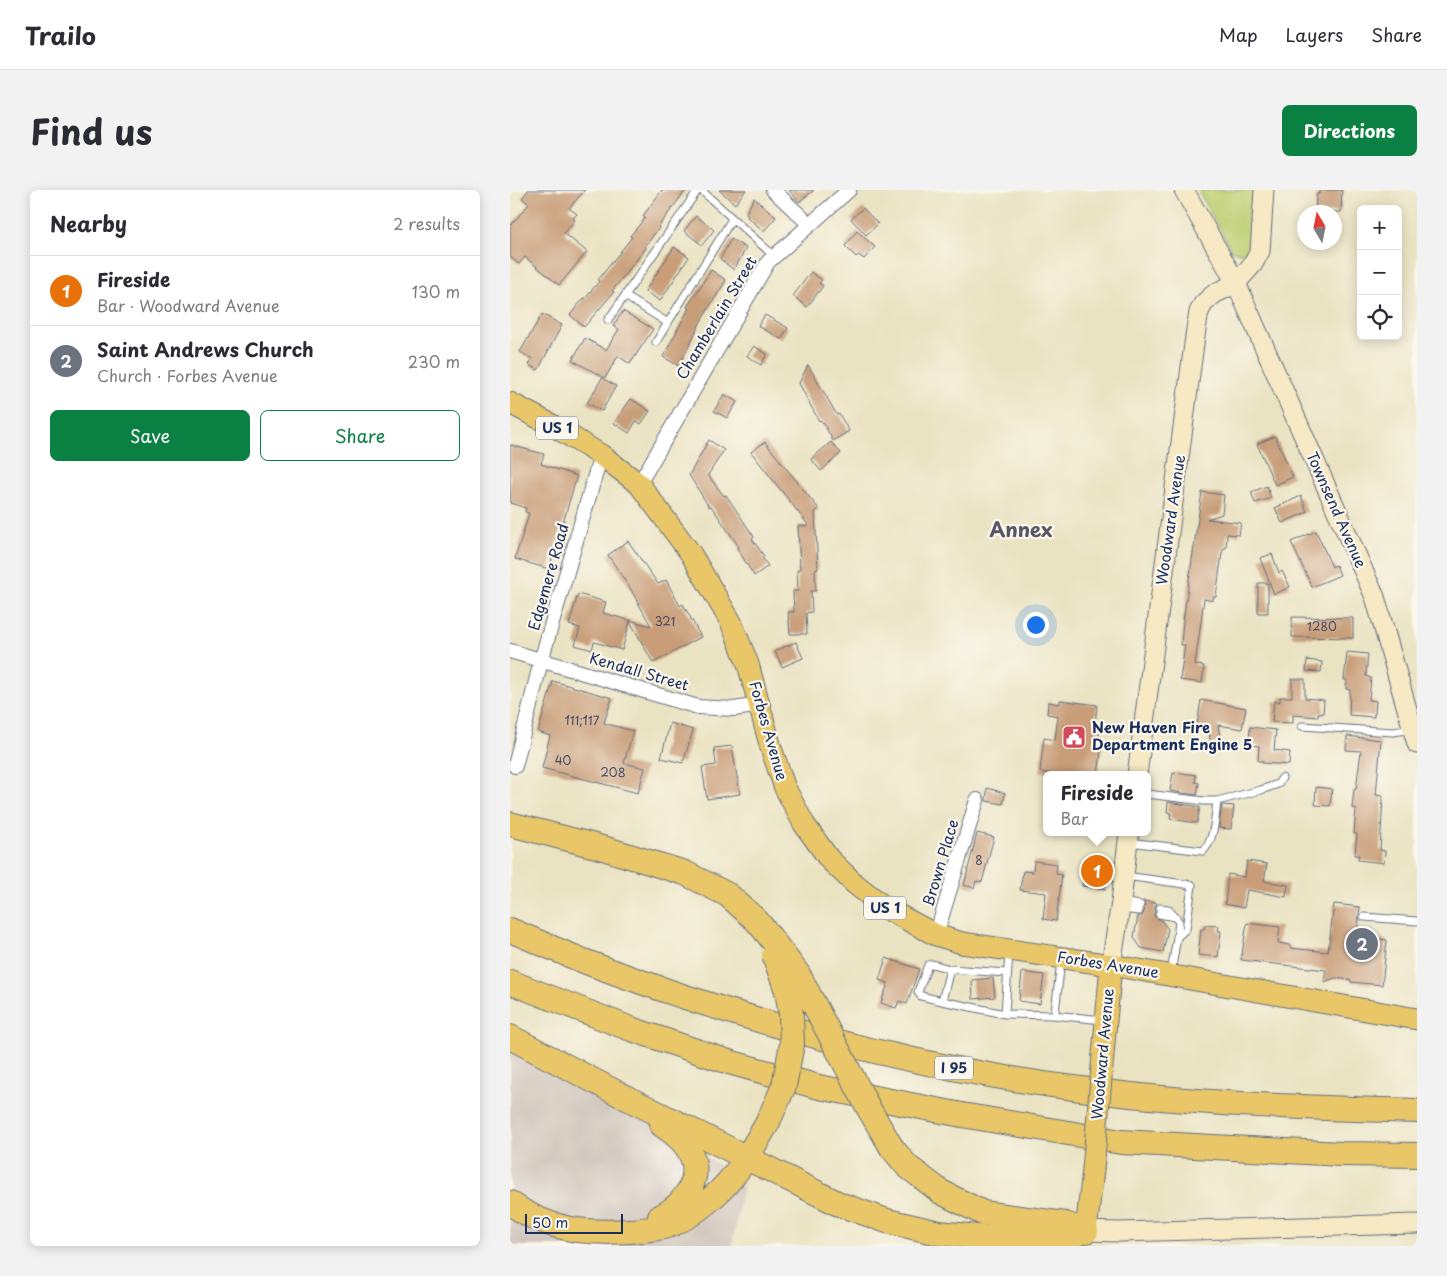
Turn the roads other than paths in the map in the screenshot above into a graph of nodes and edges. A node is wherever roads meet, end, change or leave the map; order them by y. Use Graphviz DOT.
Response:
graph roads {
  1 [pos="700,190"];
  2 [pos="773,190"];
  3 [pos="849,190"];
  4 [pos="1184,190"];
  5 [pos="1264,190"];
  6 [pos="732,219"];
  7 [pos="809,224"];
  8 [pos="774,256"];
  9 [pos="1236,283"];
  10 [pos="625,296"];
  11 [pos="608,320"];
  12 [pos="668,323"];
  13 [pos="656,342"];
  14 [pos="510,404"];
  15 [pos="601,455"];
  16 [pos="639,484"];
  17 [pos="510,651"];
  18 [pos="542,660"];
  19 [pos="760,705"];
  20 [pos="1302,726"];
  21 [pos="1415,736"];
  22 [pos="514,766"];
  23 [pos="1138,771"];
  24 [pos="1282,778"];
  25 [pos="1151,794"];
  26 [pos="977,800"];
  27 [pos="1217,800"];
  28 [pos="510,824"];
  29 [pos="1129,837"];
  30 [pos="1124,876"];
  31 [pos="1121,905"];
  32 [pos="1140,908"];
  33 [pos="1159,911"];
  34 [pos="1364,917"];
  35 [pos="1417,921"];
  36 [pos="510,930"];
  37 [pos="766,934"];
  38 [pos="936,935"];
  39 [pos="1177,937"];
  40 [pos="1009,949"];
  41 [pos="1062,958"];
  42 [pos="1111,965"];
  43 [pos="950,969"];
  44 [pos="1007,973"];
  45 [pos="1171,976"];
  46 [pos="510,982"];
  47 [pos="942,1001"];
  48 [pos="1005,1014"];
  49 [pos="1053,1015"];
  50 [pos="1417,1019"];
  51 [pos="1106,1020"];
  52 [pos="510,1037"];
  53 [pos="620,1095"];
  54 [pos="1417,1111"];
  55 [pos="1417,1155"];
  56 [pos="747,1158"];
  57 [pos="510,1203"];
  58 [pos="1417,1224"];
  59 [pos="612,1232"];
  60 [pos="1086,1238"];
  1 -- 6 [label="lane"];
  1 -- 10 [label="lane"];
  2 -- 7 [label="street"];
  3 -- 7 [label="street, Chamberlain Street"];
  4 -- 9 [label="main road, Townsend Avenue"];
  5 -- 9 [label="main road"];
  6 -- 8 [label="lane"];
  6 -- 12 [label="lane"];
  7 -- 8 [label="street, Chamberlain Street"];
  8 -- 16 [label="street, Chamberlain Street"];
  9 -- 21 [label="main road, Townsend Avenue"];
  9 -- 23 [label="main road, Woodward Avenue"];
  10 -- 11 [label="lane"];
  10 -- 12 [label="lane"];
  12 -- 13 [label="lane"];
  14 -- 15 [label="main road, Forbes Avenue / US 1"];
  15 -- 16 [label="main road, Forbes Avenue / US 1"];
  15 -- 18 [label="street, Edgemere Road"];
  16 -- 19 [label="main road, Forbes Avenue / US 1"];
  17 -- 18 [label="street, Kendall Street"];
  18 -- 19 [label="street, Kendall Street"];
  18 -- 22 [label="street, Edgemere Road"];
  19 -- 38 [label="main road, Forbes Avenue / US 1"];
  20 -- 21 [label="lane"];
  24 -- 27 [label="lane"];
  25 -- 27 [label="lane"];
  26 -- 38 [label="street, Brown Place"];
  27 -- 29 [label="lane"];
  28 -- 37 [label="highway"];
  29 -- 30 [label="main road, Woodward Avenue"];
  30 -- 31 [label="main road, Woodward Avenue"];
  30 -- 39 [label="lane"];
  31 -- 32 [label="lane"];
  31 -- 42 [label="main road, Woodward Avenue"];
  33 -- 39 [label="lane"];
  34 -- 35 [label="lane"];
  36 -- 54 [label="highway, I 95"];
  37 -- 56 [label="highway, bridge"];
  37 -- 60 [label="highway, bridge"];
  38 -- 40 [label="main road, Forbes Avenue / US 1"];
  39 -- 45 [label="lane"];
  40 -- 41 [label="main road, Forbes Avenue / US 1"];
  40 -- 44 [label="lane"];
  41 -- 42 [label="main road, Forbes Avenue / US 1"];
  41 -- 49 [label="lane"];
  42 -- 45 [label="main road, Forbes Avenue / US 1"];
  42 -- 51 [label="main road, Woodward Avenue"];
  43 -- 44 [label="lane"];
  43 -- 47 [label="lane"];
  43 -- 47 [label="lane"];
  44 -- 48 [label="lane"];
  45 -- 50 [label="main road, Forbes Avenue / US 1"];
  46 -- 55 [label="highway"];
  47 -- 48 [label="lane"];
  48 -- 49 [label="lane"];
  49 -- 51 [label="lane"];
  51 -- 60 [label="main road, Woodward Avenue, bridge"];
  52 -- 53 [label="highway"];
  53 -- 56 [label="highway"];
  53 -- 59 [label="highway"];
  56 -- 59 [label="highway"];
  56 -- 60 [label="highway"];
  57 -- 59 [label="highway"];
  58 -- 60 [label="main road"];
}
